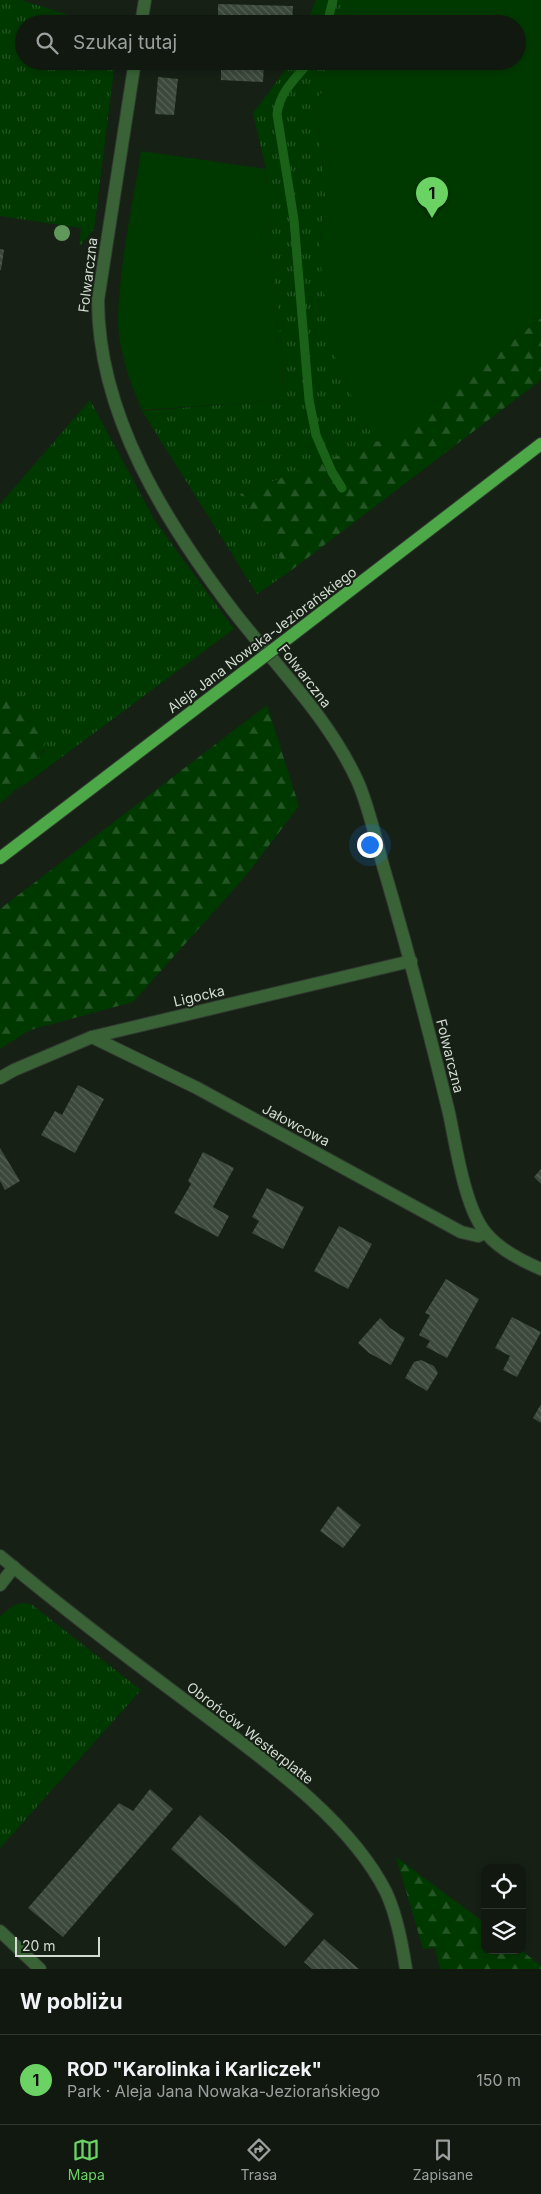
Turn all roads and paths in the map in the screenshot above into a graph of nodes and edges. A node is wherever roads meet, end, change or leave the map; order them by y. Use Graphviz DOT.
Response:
graph roads {
  1 [pos="145,0"];
  2 [pos="142,15"];
  3 [pos="134,70"];
  4 [pos="541,444"];
  5 [pos="0,858"];
  6 [pos="411,961"];
  7 [pos="92,1037"];
  8 [pos="0,1078"];
  9 [pos="485,1233"];
  10 [pos="541,1269"];
  11 [pos="0,1556"];
  12 [pos="14,1567"];
  13 [pos="0,1585"];
  14 [pos="0,1932"];
  15 [pos="40,1969"];
  16 [pos="406,1969"];
  1 -- 2 [label="street"];
  3 -- 6 [label="street, Folwarczna"];
  4 -- 5 [label="main road, Aleja Jana Nowaka-Jeziorańskiego, bridge"];
  6 -- 7 [label="street, Ligocka"];
  6 -- 9 [label="street, Folwarczna"];
  7 -- 8 [label="street, Ligocka"];
  7 -- 9 [label="street, Jałowcowa"];
  9 -- 10 [label="street"];
  11 -- 12 [label="street, Obrońców Westerplatte"];
  12 -- 13 [label="street"];
  12 -- 16 [label="street, Obrońców Westerplatte"];
  14 -- 15 [label="street"];
}
